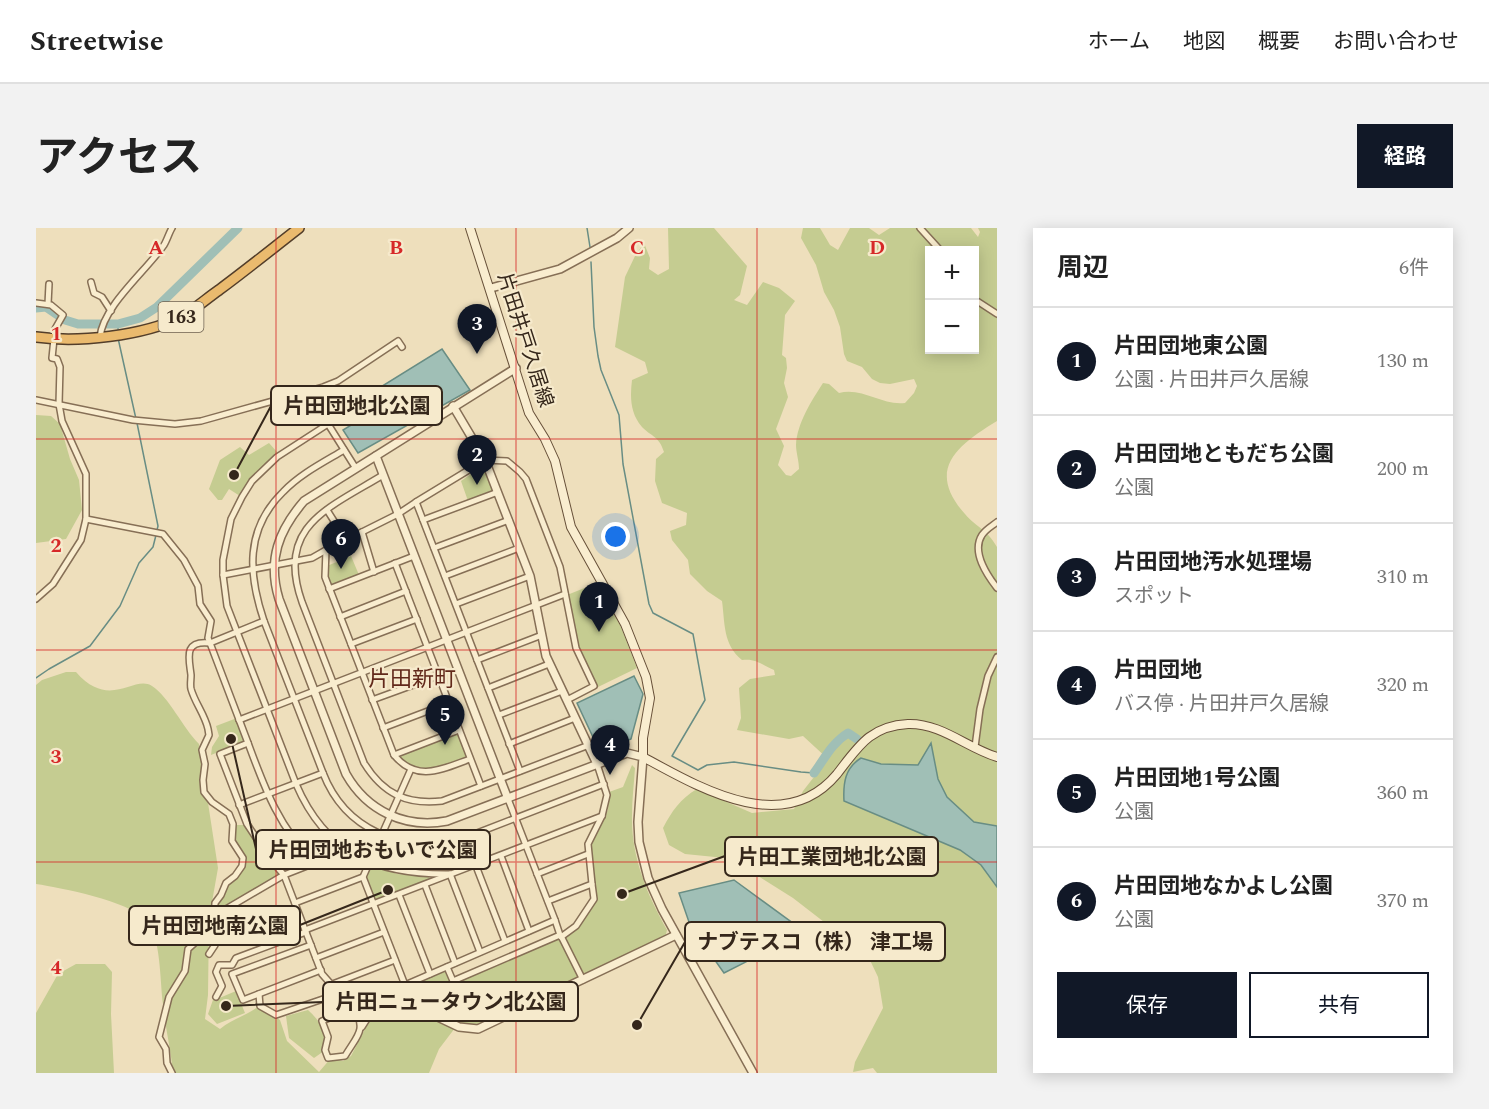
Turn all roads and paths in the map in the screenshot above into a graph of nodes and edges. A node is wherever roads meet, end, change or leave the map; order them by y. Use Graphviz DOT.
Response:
graph roads {
  1 [pos="172,228"];
  2 [pos="299,228"];
  3 [pos="471,228"];
  4 [pos="629,228"];
  5 [pos="920,228"];
  6 [pos="936,246"];
  7 [pos="91,282"];
  8 [pos="50,284"];
  9 [pos="491,288"];
  10 [pos="36,303"];
  11 [pos="979,303"];
  12 [pos="48,304"];
  13 [pos="111,311"];
  14 [pos="997,314"];
  15 [pos="101,333"];
  16 [pos="36,337"];
  17 [pos="54,340"];
  18 [pos="402,347"];
  19 [pos="516,368"];
  20 [pos="36,400"];
  21 [pos="59,404"];
  22 [pos="453,406"];
  23 [pos="344,450"];
  24 [pos="376,456"];
  25 [pos="485,460"];
  26 [pos="355,467"];
  27 [pos="383,475"];
  28 [pos="498,492"];
  29 [pos="416,502"];
  30 [pos="327,510"];
  31 [pos="398,514"];
  32 [pos="86,519"];
  33 [pos="423,520"];
  34 [pos="508,520"];
  35 [pos="997,522"];
  36 [pos="362,532"];
  37 [pos="346,540"];
  38 [pos="434,548"];
  39 [pos="519,548"];
  40 [pos="326,550"];
  41 [pos="414,556"];
  42 [pos="294,562"];
  43 [pos="395,563"];
  44 [pos="273,566"];
  45 [pos="252,570"];
  46 [pos="374,572"];
  47 [pos="223,575"];
  48 [pos="445,576"];
  49 [pos="530,576"];
  50 [pos="997,588"];
  51 [pos="329,589"];
  52 [pos="406,591"];
  53 [pos="565,594"];
  54 [pos="36,599"];
  55 [pos="456,604"];
  56 [pos="536,606"];
  57 [pos="340,617"];
  58 [pos="417,619"];
  59 [pos="264,621"];
  60 [pos="237,632"];
  61 [pos="467,632"];
  62 [pos="542,635"];
  63 [pos="447,640"];
  64 [pos="210,643"];
  65 [pos="351,644"];
  66 [pos="427,647"];
  67 [pos="997,657"];
  68 [pos="477,660"];
  69 [pos="549,664"];
  70 [pos="361,672"];
  71 [pos="438,675"];
  72 [pos="334,683"];
  73 [pos="488,688"];
  74 [pos="314,691"];
  75 [pos="562,691"];
  76 [pos="295,698"];
  77 [pos="372,700"];
  78 [pos="567,700"];
  79 [pos="449,703"];
  80 [pos="267,709"];
  81 [pos="499,715"];
  82 [pos="575,718"];
  83 [pos="239,720"];
  84 [pos="383,728"];
  85 [pos="459,730"];
  86 [pos="248,743"];
  87 [pos="509,744"];
  88 [pos="588,745"];
  89 [pos="975,747"];
  90 [pos="394,755"];
  91 [pos="643,757"];
  92 [pos="997,757"];
  93 [pos="470,759"];
  94 [pos="597,764"];
  95 [pos="411,769"];
  96 [pos="520,771"];
  97 [pos="323,773"];
  98 [pos="500,779"];
  99 [pos="296,784"];
  100 [pos="604,784"];
  101 [pos="481,786"];
  102 [pos="267,794"];
  103 [pos="399,796"];
  104 [pos="508,799"];
  105 [pos="239,805"];
  106 [pos="390,816"];
  107 [pos="602,816"];
  108 [pos="515,818"];
  109 [pos="382,835"];
  110 [pos="526,846"];
  111 [pos="348,850"];
  112 [pos="588,854"];
  113 [pos="501,856"];
  114 [pos="369,862"];
  115 [pos="315,863"];
  116 [pos="476,866"];
  117 [pos="450,874"];
  118 [pos="537,874"];
  119 [pos="284,875"];
  120 [pos="363,877"];
  121 [pos="592,884"];
  122 [pos="425,885"];
  123 [pos="399,895"];
  124 [pos="548,901"];
  125 [pos="295,903"];
  126 [pos="374,904"];
  127 [pos="555,920"];
  128 [pos="214,924"];
  129 [pos="305,931"];
  130 [pos="529,931"];
  131 [pos="384,932"];
  132 [pos="676,935"];
  133 [pos="561,936"];
  134 [pos="505,941"];
  135 [pos="310,945"];
  136 [pos="480,952"];
  137 [pos="209,954"];
  138 [pos="316,958"];
  139 [pos="395,960"];
  140 [pos="455,963"];
  141 [pos="447,967"];
  142 [pos="321,970"];
  143 [pos="430,974"];
  144 [pos="583,980"];
  145 [pos="330,985"];
  146 [pos="405,985"];
  147 [pos="260,994"];
  148 [pos="384,994"];
  149 [pos="216,997"];
  150 [pos="366,999"];
  151 [pos="355,1007"];
  152 [pos="346,1011"];
  153 [pos="362,1028"];
  154 [pos="172,1073"];
  155 [pos="753,1073"];
  1 -- 13 [label="street"];
  2 -- 15 [label="highway, 163"];
  3 -- 9 [label="main road, 片田井戸久居線"];
  4 -- 9 [label="street"];
  5 -- 6 [label="street"];
  7 -- 13 [label="street"];
  8 -- 12 [label="street"];
  9 -- 19 [label="main road, 片田井戸久居線"];
  10 -- 12 [label="street"];
  11 -- 14 [label="street"];
  12 -- 17 [label="street"];
  13 -- 15 [label="street"];
  15 -- 17 [label="highway, 163"];
  16 -- 17 [label="highway, 163"];
  17 -- 21 [label="street"];
  18 -- 21 [label="street"];
  19 -- 22 [label="street"];
  19 -- 91 [label="main road, 片田井戸久居線"];
  20 -- 21 [label="street"];
  21 -- 32 [label="street"];
  22 -- 24 [label="street"];
  22 -- 25 [label="street"];
  23 -- 26 [label="street"];
  23 -- 45 [label="street"];
  23 -- 47 [label="street"];
  24 -- 26 [label="street"];
  24 -- 27 [label="street"];
  25 -- 28 [label="street"];
  25 -- 29 [label="street"];
  25 -- 53 [label="street"];
  26 -- 44 [label="street"];
  27 -- 30 [label="street"];
  27 -- 31 [label="street"];
  28 -- 33 [label="street"];
  28 -- 34 [label="street"];
  29 -- 31 [label="street"];
  29 -- 33 [label="street"];
  30 -- 37 [label="street"];
  30 -- 42 [label="street"];
  31 -- 36 [label="street"];
  31 -- 41 [label="street"];
  32 -- 54 [label="street"];
  32 -- 64 [label="street"];
  33 -- 38 [label="street"];
  34 -- 38 [label="street"];
  34 -- 39 [label="street"];
  35 -- 50 [label="street"];
  36 -- 37 [label="street"];
  36 -- 46 [label="street"];
  37 -- 40 [label="street"];
  38 -- 48 [label="street"];
  39 -- 48 [label="street"];
  39 -- 49 [label="street"];
  40 -- 42 [label="street"];
  40 -- 51 [label="street"];
  41 -- 43 [label="street"];
  41 -- 63 [label="street"];
  42 -- 44 [label="street"];
  42 -- 72 [label="street"];
  43 -- 46 [label="street"];
  43 -- 52 [label="street"];
  44 -- 45 [label="street"];
  44 -- 74 [label="street"];
  45 -- 47 [label="street"];
  45 -- 59 [label="street"];
  46 -- 51 [label="street"];
  47 -- 60 [label="street"];
  48 -- 55 [label="street"];
  49 -- 55 [label="street"];
  49 -- 56 [label="street"];
  51 -- 57 [label="street"];
  52 -- 57 [label="street"];
  52 -- 58 [label="street"];
  53 -- 56 [label="street"];
  53 -- 78 [label="street"];
  55 -- 61 [label="street"];
  56 -- 61 [label="street"];
  56 -- 62 [label="street"];
  57 -- 65 [label="street"];
  58 -- 65 [label="street"];
  58 -- 66 [label="street"];
  59 -- 60 [label="street"];
  59 -- 76 [label="street"];
  60 -- 64 [label="street"];
  60 -- 80 [label="street"];
  61 -- 63 [label="street"];
  61 -- 68 [label="street"];
  62 -- 68 [label="street"];
  62 -- 69 [label="street"];
  63 -- 66 [label="street"];
  63 -- 98 [label="street"];
  64 -- 83 [label="street"];
  64 -- 128 [label="street"];
  65 -- 70 [label="street"];
  66 -- 70 [label="street"];
  66 -- 71 [label="street"];
  67 -- 89 [label="street"];
  68 -- 73 [label="street"];
  69 -- 73 [label="street"];
  69 -- 75 [label="street"];
  70 -- 72 [label="street"];
  70 -- 77 [label="street"];
  71 -- 77 [label="street"];
  71 -- 79 [label="street"];
  72 -- 74 [label="street"];
  72 -- 103 [label="street"];
  73 -- 81 [label="street"];
  74 -- 76 [label="street"];
  74 -- 106 [label="street"];
  75 -- 78 [label="street"];
  75 -- 81 [label="street"];
  76 -- 80 [label="street"];
  76 -- 97 [label="street"];
  77 -- 84 [label="street"];
  78 -- 82 [label="street"];
  79 -- 84 [label="street"];
  79 -- 85 [label="street"];
  80 -- 83 [label="street"];
  80 -- 99 [label="street"];
  81 -- 87 [label="street"];
  82 -- 87 [label="street"];
  82 -- 88 [label="street"];
  83 -- 86 [label="street"];
  84 -- 90 [label="street"];
  85 -- 90 [label="street"];
  85 -- 93 [label="street"];
  86 -- 102 [label="street"];
  86 -- 105 [label="street"];
  87 -- 96 [label="street"];
  88 -- 94 [label="street"];
  88 -- 96 [label="street"];
  89 -- 91 [label="main road"];
  89 -- 92 [label="main road"];
  90 -- 95 [label="street"];
  91 -- 94 [label="street"];
  91 -- 132 [label="street"];
  93 -- 95 [label="street"];
  93 -- 101 [label="street"];
  94 -- 100 [label="street"];
  94 -- 104 [label="street"];
  95 -- 103 [label="street"];
  96 -- 98 [label="street"];
  97 -- 99 [label="street"];
  97 -- 109 [label="street"];
  98 -- 101 [label="street"];
  98 -- 104 [label="street"];
  99 -- 102 [label="street"];
  99 -- 111 [label="street"];
  100 -- 107 [label="street"];
  100 -- 108 [label="street"];
  101 -- 103 [label="street"];
  102 -- 105 [label="street"];
  102 -- 115 [label="street"];
  103 -- 106 [label="street"];
  104 -- 106 [label="street"];
  104 -- 108 [label="street"];
  105 -- 119 [label="street"];
  106 -- 109 [label="street"];
  107 -- 110 [label="street"];
  107 -- 112 [label="street"];
  108 -- 109 [label="street"];
  108 -- 110 [label="street"];
  109 -- 114 [label="street"];
  110 -- 113 [label="street"];
  110 -- 118 [label="street"];
  111 -- 114 [label="street"];
  111 -- 115 [label="street"];
  112 -- 118 [label="street"];
  112 -- 121 [label="street"];
  113 -- 116 [label="street"];
  113 -- 130 [label="street"];
  114 -- 117 [label="street"];
  114 -- 120 [label="street"];
  115 -- 119 [label="street"];
  116 -- 117 [label="street"];
  116 -- 134 [label="street"];
  117 -- 122 [label="street"];
  117 -- 136 [label="street"];
  118 -- 124 [label="street"];
  119 -- 125 [label="street"];
  119 -- 128 [label="street"];
  120 -- 125 [label="street"];
  120 -- 126 [label="street"];
  121 -- 124 [label="street"];
  121 -- 133 [label="street"];
  122 -- 123 [label="street"];
  122 -- 140 [label="street"];
  123 -- 126 [label="street"];
  123 -- 143 [label="street"];
  124 -- 127 [label="street"];
  125 -- 129 [label="street"];
  126 -- 129 [label="street"];
  126 -- 131 [label="street"];
  127 -- 130 [label="street"];
  127 -- 133 [label="street"];
  128 -- 137 [label="street"];
  128 -- 154 [label="street"];
  129 -- 135 [label="street"];
  129 -- 149 [label="street"];
  130 -- 134 [label="street"];
  131 -- 138 [label="street"];
  131 -- 139 [label="street"];
  132 -- 144 [label="street"];
  132 -- 155 [label="street"];
  133 -- 141 [label="street"];
  133 -- 144 [label="street"];
  134 -- 136 [label="street"];
  135 -- 138 [label="street"];
  135 -- 147 [label="street"];
  136 -- 140 [label="street"];
  138 -- 142 [label="street"];
  139 -- 145 [label="street"];
  139 -- 146 [label="street"];
  140 -- 141 [label="street"];
  141 -- 143 [label="street"];
  142 -- 145 [label="street"];
  142 -- 147 [label="street"];
  143 -- 146 [label="street"];
  144 -- 148 [label="street"];
  145 -- 150 [label="street"];
  146 -- 148 [label="street"];
  147 -- 152 [label="street"];
  148 -- 150 [label="street"];
  148 -- 153 [label="street"];
  150 -- 151 [label="street"];
  151 -- 152 [label="street"];
  151 -- 153 [label="street"];
  152 -- 153 [label="street"];
}
